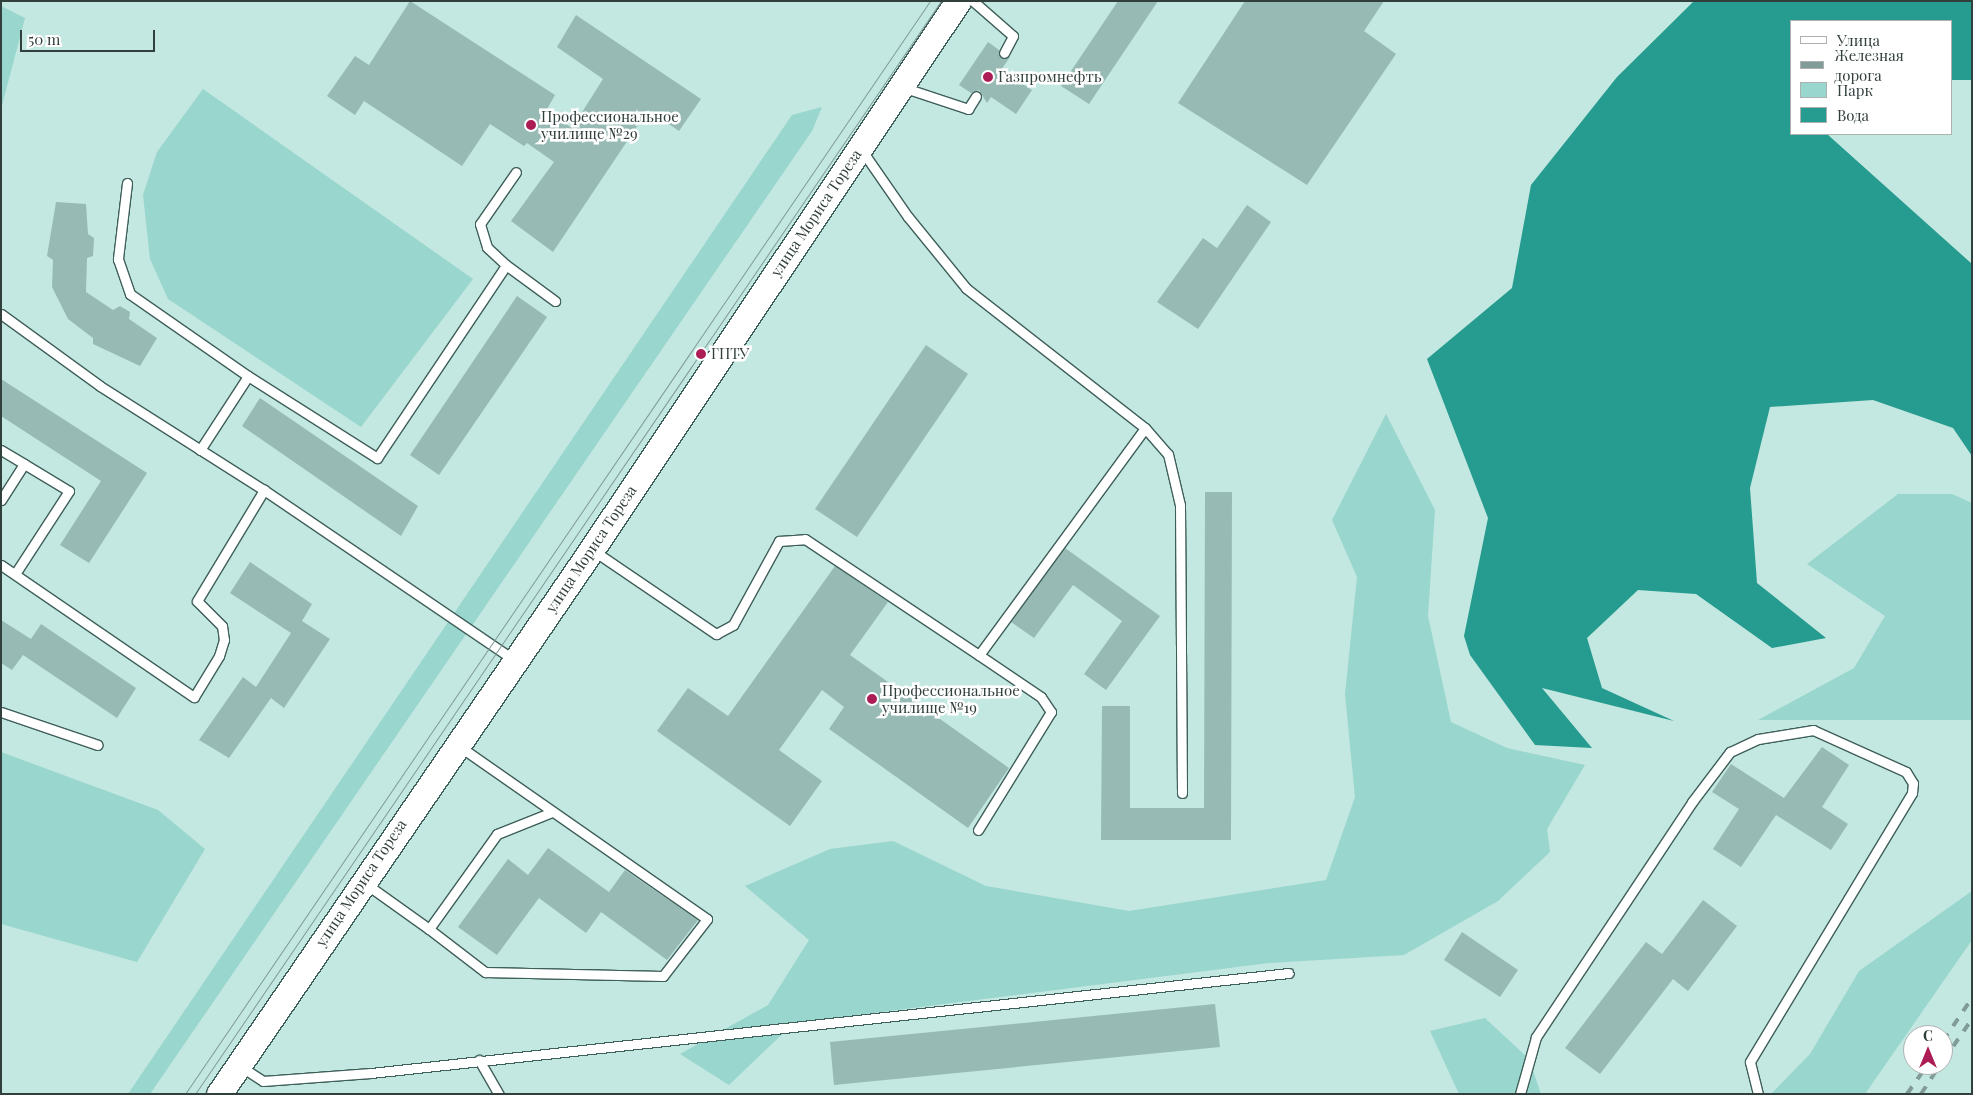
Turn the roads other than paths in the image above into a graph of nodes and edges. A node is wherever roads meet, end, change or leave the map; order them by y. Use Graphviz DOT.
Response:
graph roads {
  1 [pos="958,1"];
  2 [pos="973,1"];
  3 [pos="1004,53"];
  4 [pos="902,87"];
  5 [pos="976,96"];
  6 [pos="859,147"];
  7 [pos="516,172"];
  8 [pos="127,183"];
  9 [pos="506,265"];
  10 [pos="555,301"];
  11 [pos="2,315"];
  12 [pos="248,376"];
  13 [pos="1145,428"];
  14 [pos="1,450"];
  15 [pos="200,450"];
  16 [pos="24,464"];
  17 [pos="264,490"];
  18 [pos="1,500"];
  19 [pos="592,549"];
  20 [pos="1,565"];
  21 [pos="15,574"];
  22 [pos="979,655"];
  23 [pos="514,660"];
  24 [pos="1,712"];
  25 [pos="455,743"];
  26 [pos="98,746"];
  27 [pos="1182,793"];
  28 [pos="552,812"];
  29 [pos="978,830"];
  30 [pos="362,881"];
  31 [pos="430,929"];
  32 [pos="1289,973"];
  33 [pos="479,1060"];
  34 [pos="239,1065"];
  35 [pos="218,1094"];
  36 [pos="499,1094"];
  37 [pos="1520,1094"];
  38 [pos="1758,1094"];
  1 -- 4 [label="street, улица Мориса Тореза"];
  2 -- 3 [label="lane"];
  4 -- 5 [label="lane"];
  4 -- 6 [label="street, улица Мориса Тореза"];
  6 -- 13 [label="lane"];
  6 -- 19 [label="street, улица Мориса Тореза"];
  7 -- 9 [label="lane"];
  8 -- 12 [label="lane"];
  9 -- 10 [label="lane"];
  9 -- 12 [label="lane"];
  11 -- 15 [label="lane"];
  12 -- 15 [label="lane"];
  13 -- 22 [label="lane"];
  13 -- 27 [label="lane"];
  14 -- 16 [label="lane"];
  15 -- 17 [label="lane"];
  16 -- 18 [label="lane"];
  16 -- 21 [label="lane"];
  17 -- 21 [label="lane"];
  17 -- 23 [label="lane"];
  19 -- 22 [label="lane"];
  19 -- 23 [label="street, улица Мориса Тореза"];
  20 -- 21 [label="lane"];
  22 -- 29 [label="lane"];
  23 -- 25 [label="street, улица Мориса Тореза"];
  24 -- 26 [label="lane"];
  25 -- 28 [label="lane"];
  25 -- 30 [label="street, улица Мориса Тореза"];
  28 -- 31 [label="lane"];
  28 -- 31 [label="lane"];
  30 -- 31 [label="lane"];
  30 -- 34 [label="street, улица Мориса Тореза"];
  32 -- 33 [label="lane"];
  33 -- 34 [label="lane"];
  33 -- 36 [label="lane"];
  34 -- 35 [label="street, улица Мориса Тореза"];
  37 -- 38 [label="lane"];
}
